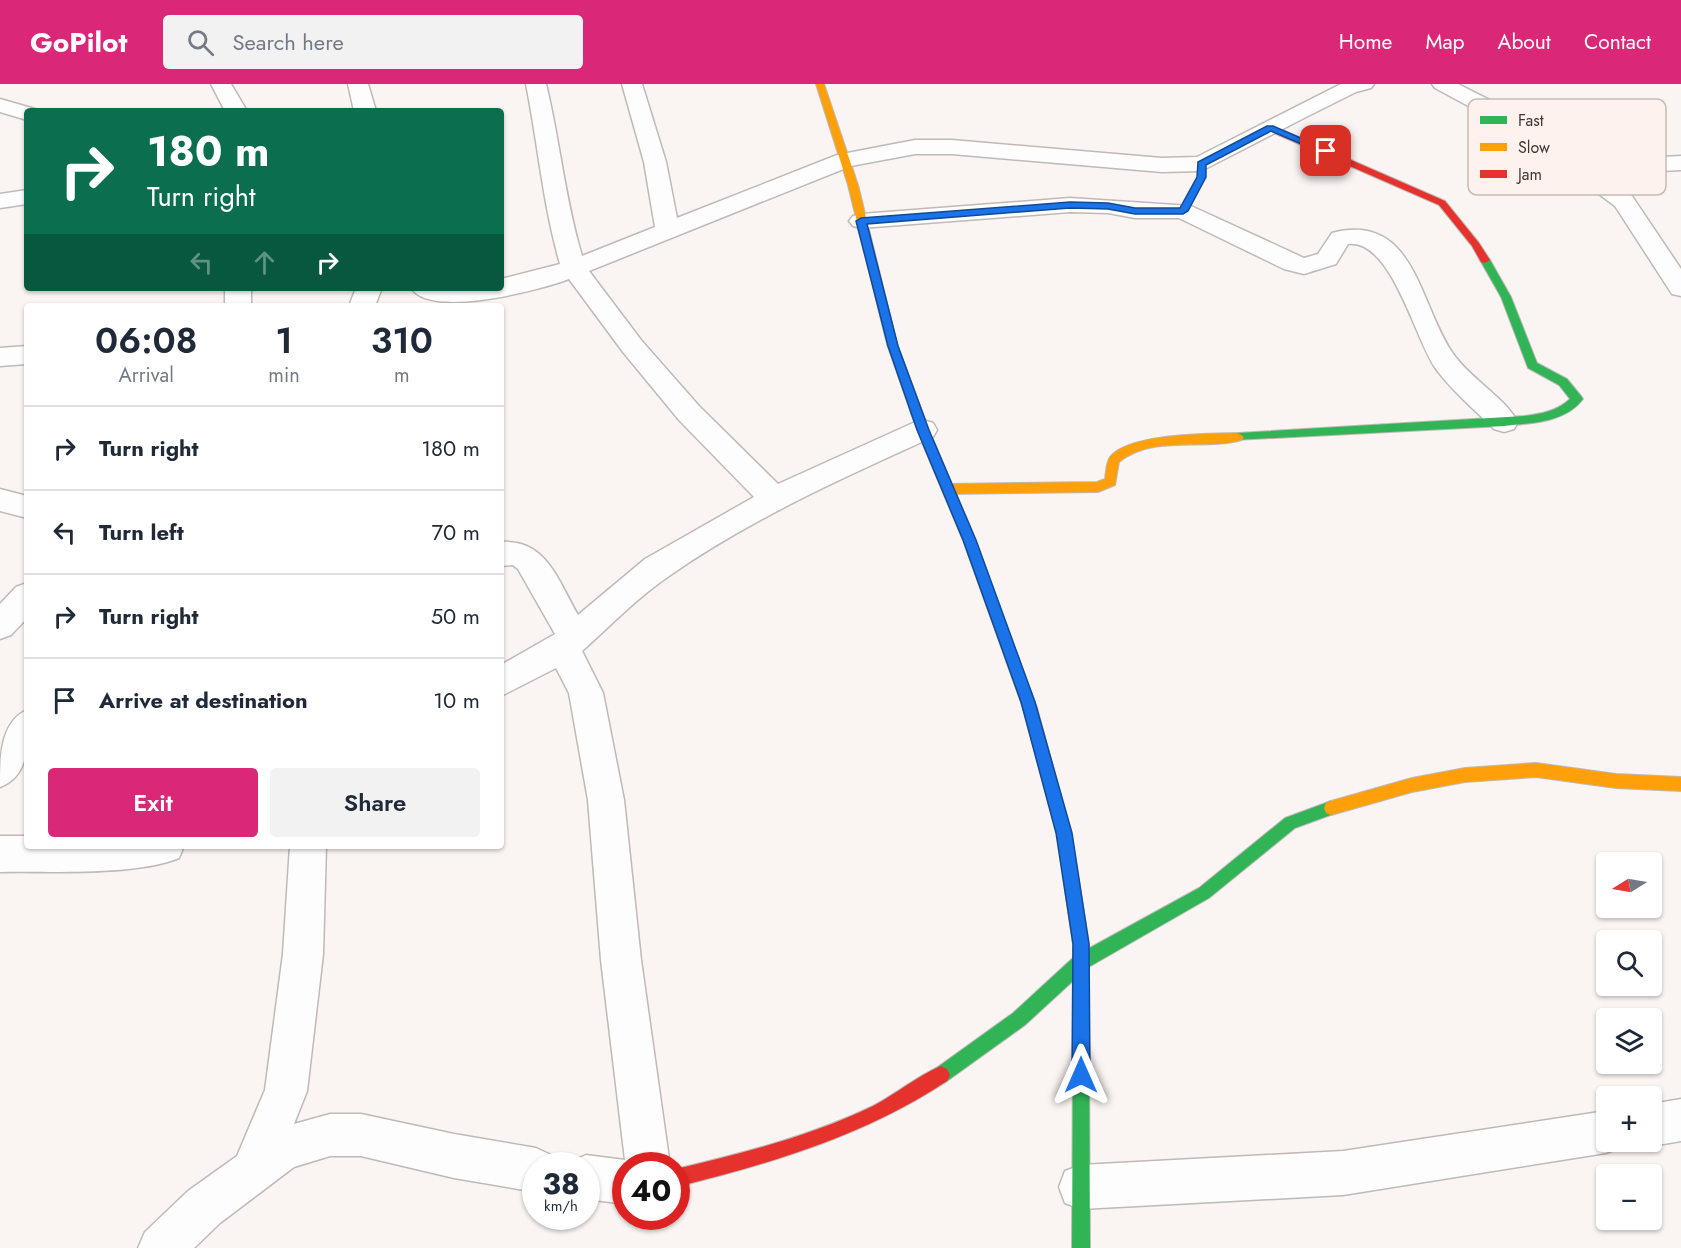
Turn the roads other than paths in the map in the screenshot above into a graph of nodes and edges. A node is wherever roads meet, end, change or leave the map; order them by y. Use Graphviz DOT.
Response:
graph roads {
  1 [pos="221,84"];
  2 [pos="358,84"];
  3 [pos="536,84"];
  4 [pos="632,84"];
  5 [pos="820,84"];
  6 [pos="1364,84"];
  7 [pos="1442,84"];
  8 [pos="1471,99"];
  9 [pos="0,105"];
  10 [pos="234,108"];
  11 [pos="364,108"];
  12 [pos="24,113"];
  13 [pos="1270,128"];
  14 [pos="845,160"];
  15 [pos="1681,164"];
  16 [pos="1666,165"];
  17 [pos="1194,189"];
  18 [pos="1616,195"];
  19 [pos="24,197"];
  20 [pos="0,201"];
  21 [pos="861,221"];
  22 [pos="668,232"];
  23 [pos="574,269"];
  24 [pos="504,288"];
  25 [pos="1681,288"];
  26 [pos="431,291"];
  27 [pos="494,291"];
  28 [pos="24,355"];
  29 [pos="0,357"];
  30 [pos="1504,422"];
  31 [pos="923,430"];
  32 [pos="949,489"];
  33 [pos="0,500"];
  34 [pos="775,500"];
  35 [pos="24,506"];
  36 [pos="504,554"];
  37 [pos="24,599"];
  38 [pos="0,626"];
  39 [pos="568,642"];
  40 [pos="504,680"];
  41 [pos="24,730"];
  42 [pos="0,771"];
  43 [pos="1681,784"];
  44 [pos="136,849"];
  45 [pos="308,849"];
  46 [pos="0,854"];
  47 [pos="1081,962"];
  48 [pos="1681,1120"];
  49 [pos="1662,1123"];
  50 [pos="1596,1134"];
  51 [pos="646,1152"];
  52 [pos="522,1168"];
  53 [pos="253,1170"];
  54 [pos="690,1174"];
  55 [pos="1081,1187"];
  56 [pos="161,1248"];
  57 [pos="1081,1248"];
  1 -- 10 [label="street"];
  2 -- 11 [label="street"];
  3 -- 23 [label="street"];
  4 -- 22 [label="street"];
  5 -- 14 [label="street"];
  6 -- 13 [label="street"];
  7 -- 8 [label="street"];
  9 -- 12 [label="street"];
  13 -- 17 [label="street"];
  13 -- 30 [label="street"];
  14 -- 17 [label="street"];
  14 -- 21 [label="street"];
  14 -- 22 [label="street"];
  15 -- 16 [label="street"];
  17 -- 21 [label="street"];
  17 -- 30 [label="street"];
  18 -- 25 [label="street"];
  19 -- 20 [label="street"];
  21 -- 31 [label="street"];
  22 -- 23 [label="street"];
  23 -- 24 [label="street"];
  23 -- 34 [label="street"];
  26 -- 27 [label="street"];
  28 -- 29 [label="street"];
  30 -- 32 [label="street"];
  31 -- 32 [label="street"];
  31 -- 34 [label="street"];
  32 -- 47 [label="street"];
  33 -- 35 [label="street"];
  34 -- 39 [label="street"];
  36 -- 39 [label="street"];
  37 -- 38 [label="street"];
  39 -- 40 [label="street"];
  39 -- 51 [label="street"];
  41 -- 42 [label="street"];
  43 -- 47 [label="street"];
  44 -- 46 [label="street"];
  45 -- 53 [label="street"];
  47 -- 54 [label="street"];
  47 -- 55 [label="street"];
  48 -- 49 [label="street"];
  50 -- 55 [label="street"];
  52 -- 53 [label="street"];
  53 -- 56 [label="street"];
  55 -- 57 [label="street"];
}
